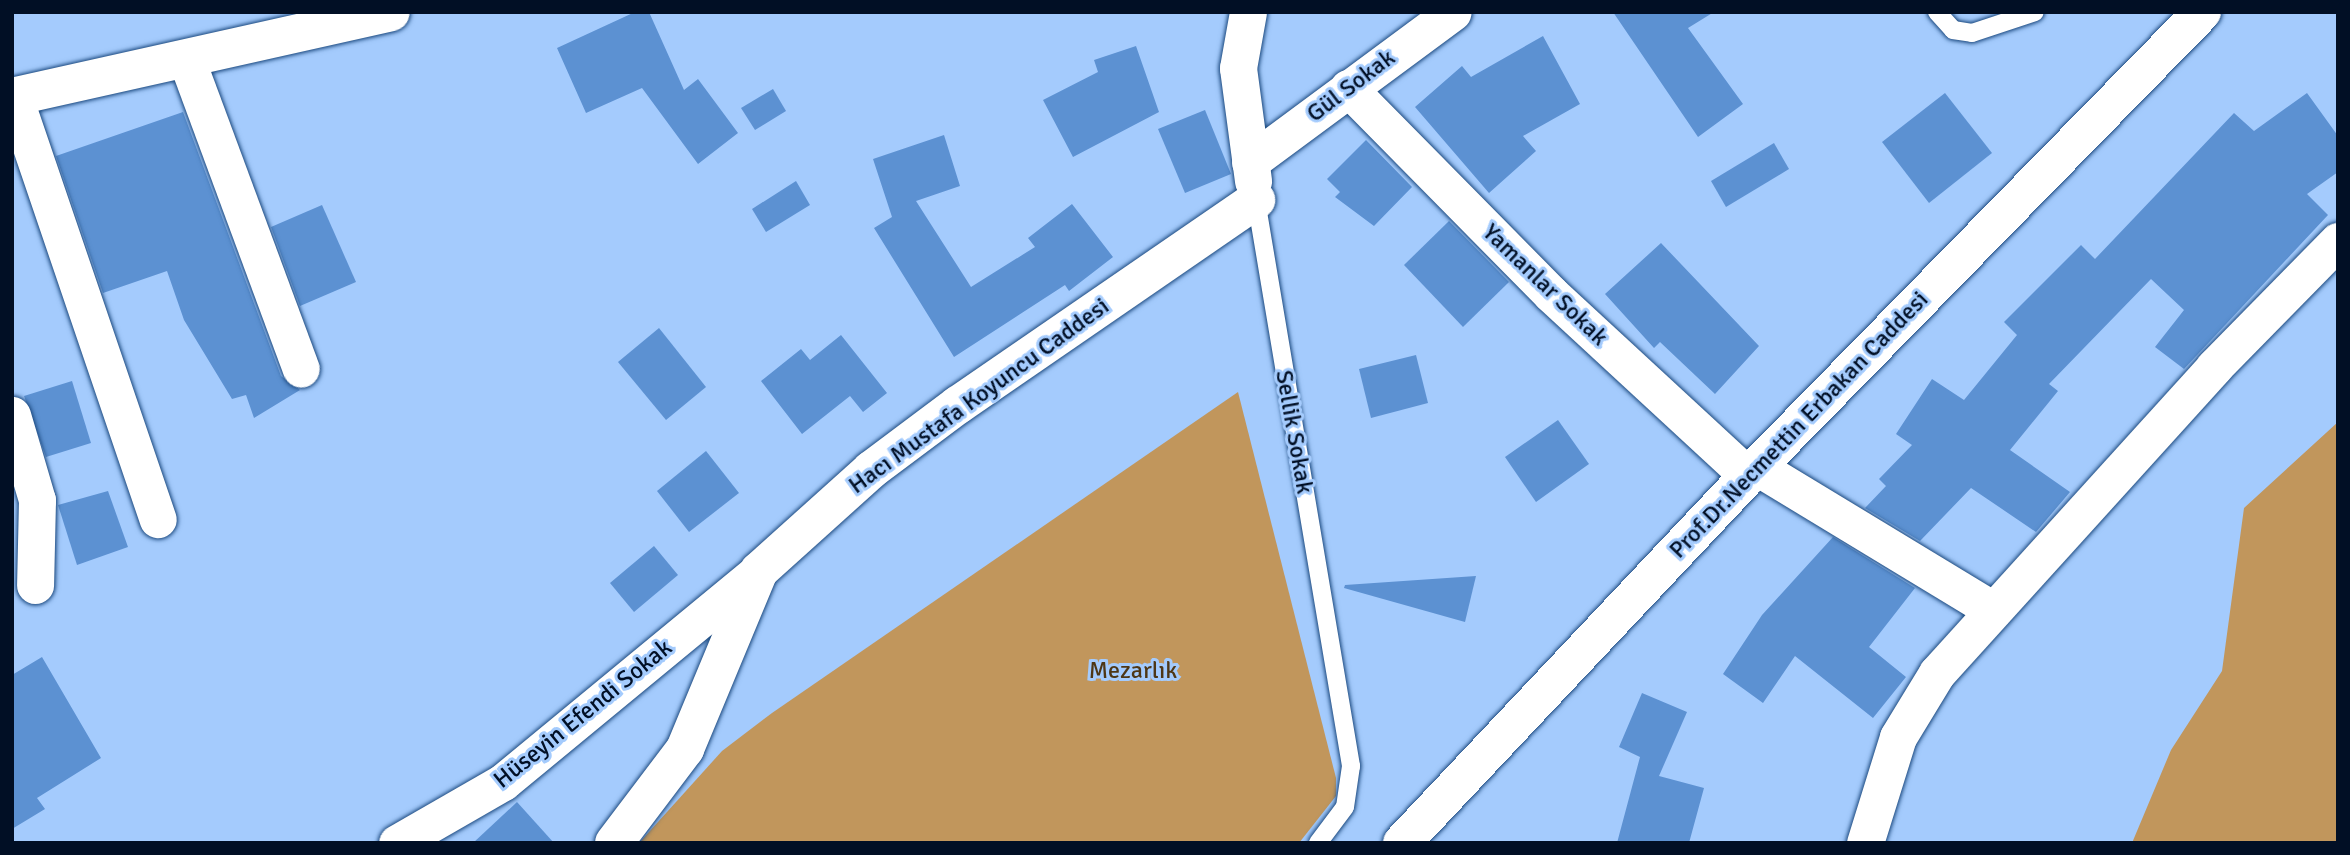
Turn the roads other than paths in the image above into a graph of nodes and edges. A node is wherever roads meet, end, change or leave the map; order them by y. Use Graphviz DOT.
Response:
graph roads {
  1 [pos="391,12"];
  2 [pos="1248,12"];
  3 [pos="1453,12"];
  4 [pos="1937,12"];
  5 [pos="2035,12"];
  6 [pos="2202,12"];
  7 [pos="187,61"];
  8 [pos="1348,88"];
  9 [pos="13,97"];
  10 [pos="1250,162"];
  11 [pos="1256,200"];
  12 [pos="2338,241"];
  13 [pos="301,369"];
  14 [pos="12,415"];
  15 [pos="1752,471"];
  16 [pos="158,519"];
  17 [pos="760,571"];
  18 [pos="35,585"];
  19 [pos="1993,610"];
  20 [pos="397,843"];
  21 [pos="614,843"];
  22 [pos="1318,843"];
  23 [pos="1402,843"];
  24 [pos="1865,843"];
  1 -- 7 [label="street"];
  2 -- 10 [label="street, Sellik Sokak"];
  3 -- 8 [label="street, Gül Sokak"];
  4 -- 5 [label="lane"];
  6 -- 15 [label="street, Prof.Dr.Necmettin Erbakan Caddesi"];
  7 -- 9 [label="street"];
  7 -- 13 [label="street"];
  8 -- 10 [label="street, Gül Sokak"];
  8 -- 15 [label="street, Yamanlar Sokak"];
  9 -- 16 [label="street"];
  10 -- 11 [label="street, Sellik Sokak"];
  11 -- 17 [label="street, Hacı Mustafa Koyuncu Caddesi"];
  11 -- 22 [label="lane, Sellik Sokak"];
  12 -- 19 [label="street"];
  14 -- 18 [label="street"];
  15 -- 19 [label="street, Yamanlar Sokak"];
  15 -- 23 [label="street, Prof.Dr.Necmettin Erbakan Caddesi"];
  17 -- 20 [label="street, Hüseyin Efendi Sokak"];
  17 -- 21 [label="street, Hacı Mustafa Koyuncu Caddesi"];
  19 -- 24 [label="street"];
}
